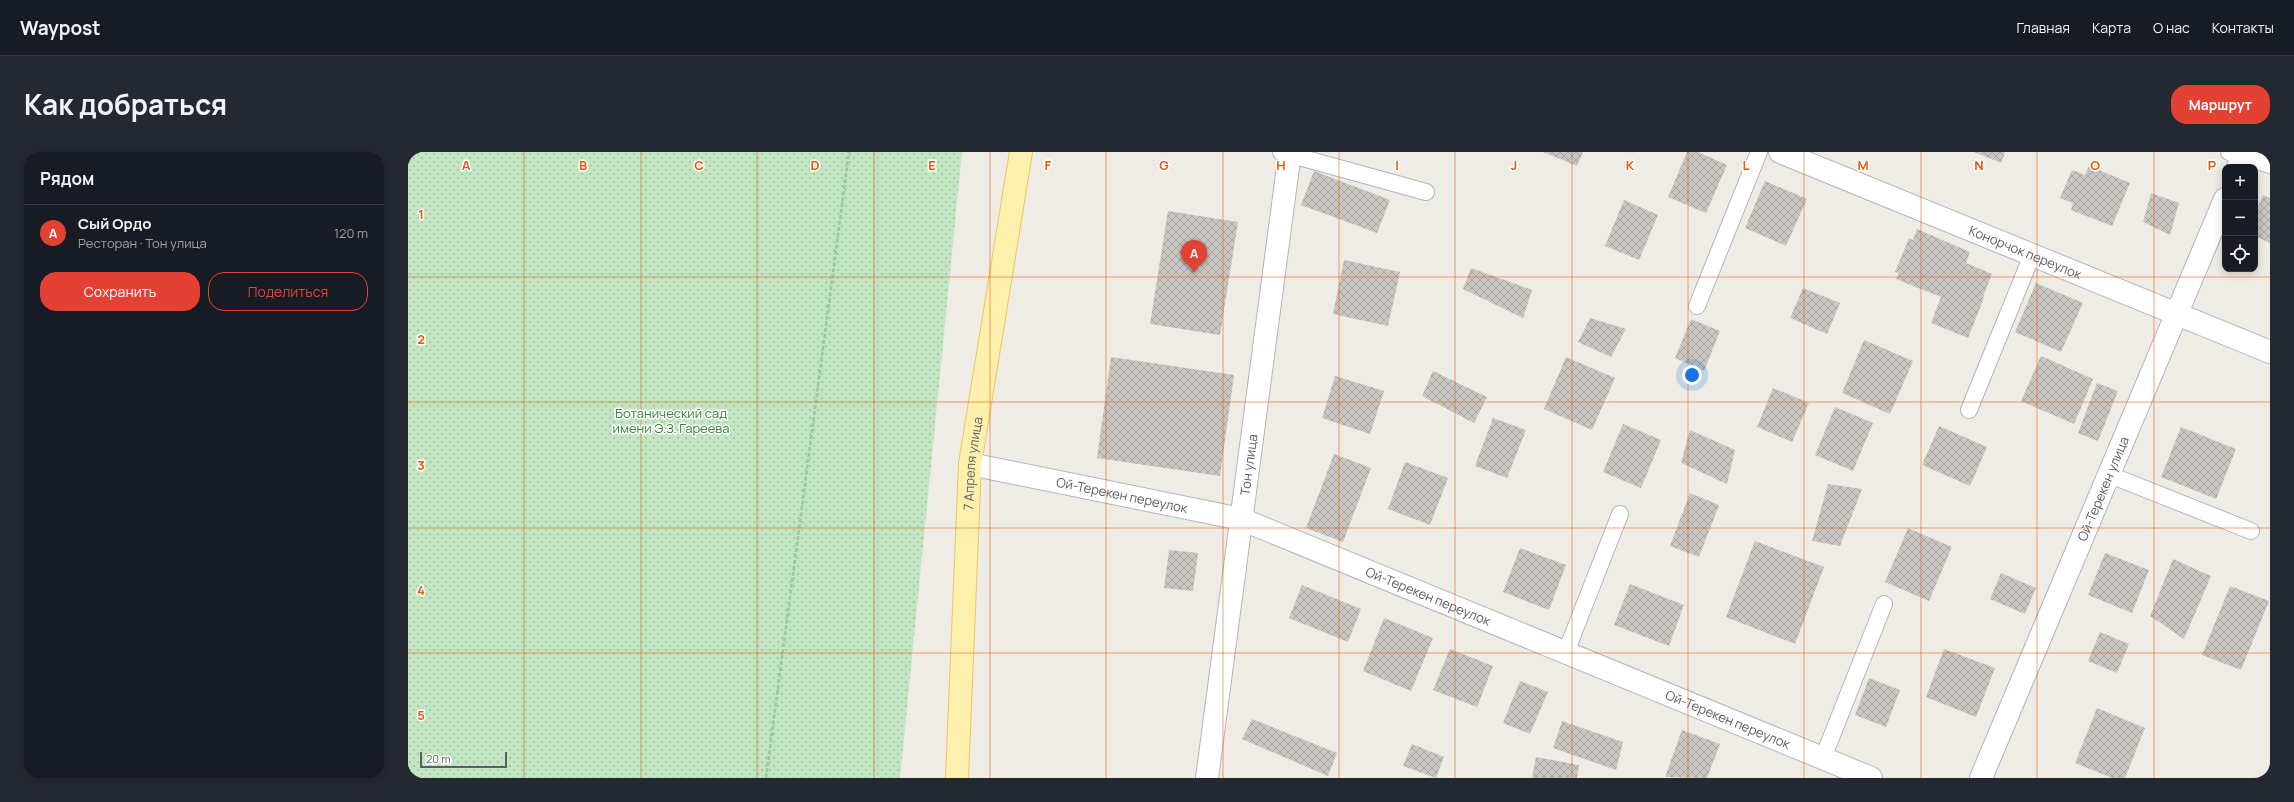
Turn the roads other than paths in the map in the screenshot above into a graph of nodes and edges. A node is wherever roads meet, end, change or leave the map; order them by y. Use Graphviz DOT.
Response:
graph roads {
  1 [pos="1021,152"];
  2 [pos="1287,152"];
  3 [pos="1759,152"];
  4 [pos="1780,152"];
  5 [pos="2239,157"];
  6 [pos="2270,165"];
  7 [pos="1426,192"];
  8 [pos="2225,200"];
  9 [pos="2032,255"];
  10 [pos="1697,306"];
  11 [pos="2177,314"];
  12 [pos="2270,352"];
  13 [pos="1970,410"];
  14 [pos="970,464"];
  15 [pos="2110,475"];
  16 [pos="1620,514"];
  17 [pos="1241,519"];
  18 [pos="2251,531"];
  19 [pos="1884,604"];
  20 [pos="1566,652"];
  21 [pos="1823,758"];
  22 [pos="957,778"];
  23 [pos="1207,778"];
  24 [pos="1871,778"];
  25 [pos="1981,778"];
  1 -- 14 [label="main road, 7 Апреля улица"];
  2 -- 7 [label="lane"];
  2 -- 17 [label="street, Тон улица"];
  3 -- 10 [label="lane"];
  4 -- 9 [label="street, Конорчок переулок"];
  5 -- 6 [label="lane"];
  8 -- 11 [label="street, Ой-Терекен улица"];
  9 -- 11 [label="street, Конорчок переулок"];
  9 -- 13 [label="lane"];
  11 -- 12 [label="street, Конорчок переулок"];
  11 -- 15 [label="street, Ой-Терекен улица"];
  14 -- 17 [label="street, Ой-Терекен переулок"];
  14 -- 22 [label="main road, 7 Апреля улица"];
  15 -- 18 [label="lane"];
  15 -- 25 [label="street, Ой-Терекен улица"];
  16 -- 20 [label="lane"];
  17 -- 20 [label="street, Ой-Терекен переулок"];
  17 -- 23 [label="street, Тон улица"];
  19 -- 21 [label="lane"];
  20 -- 21 [label="street, Ой-Терекен переулок"];
  21 -- 24 [label="street, Ой-Терекен переулок"];
}
